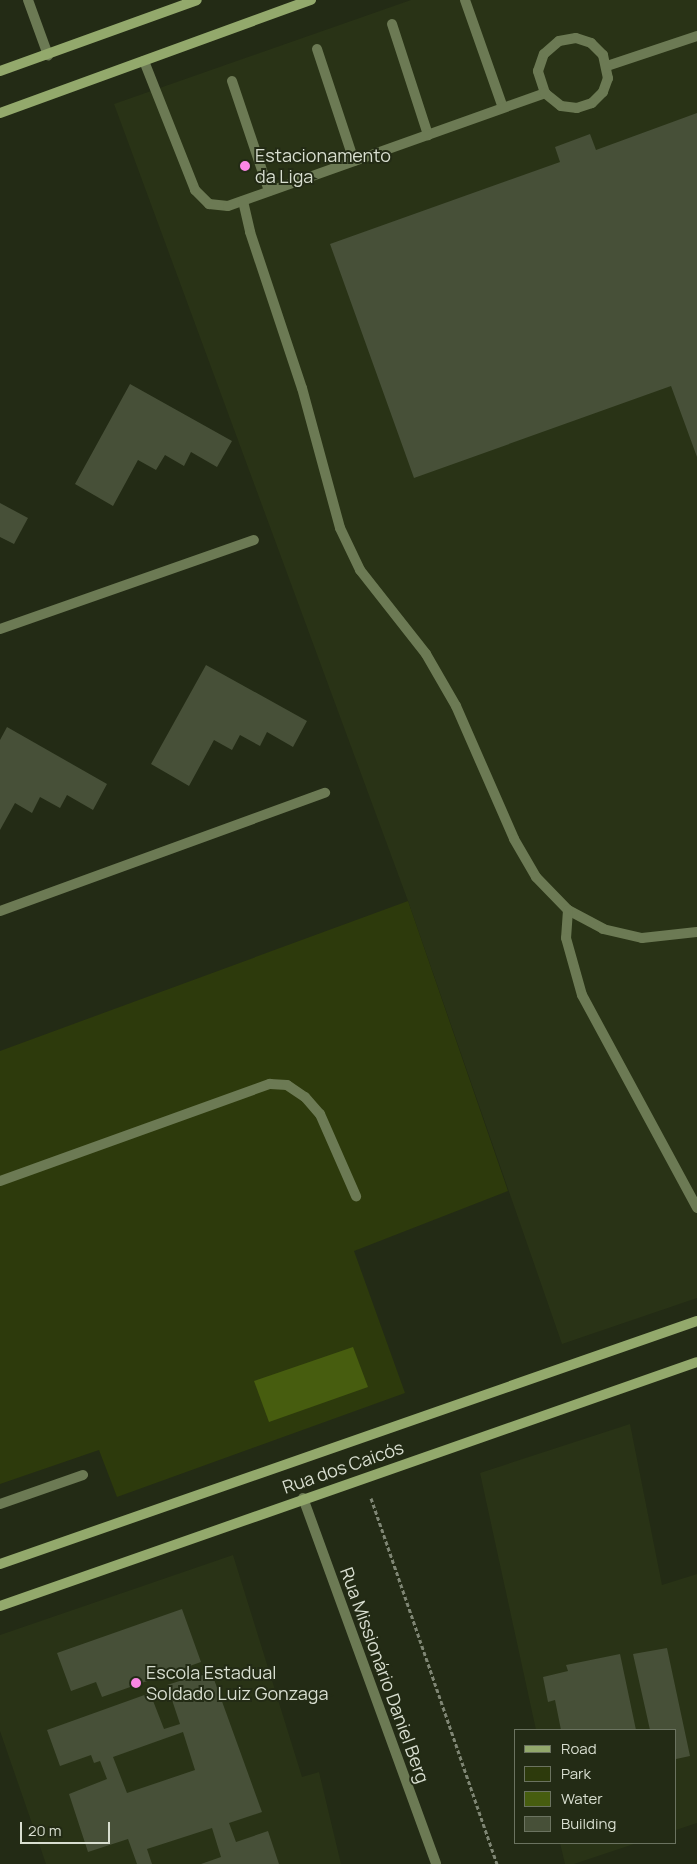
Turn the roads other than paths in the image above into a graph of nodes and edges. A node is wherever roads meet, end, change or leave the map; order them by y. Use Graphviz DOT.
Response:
graph roads {
  1 [pos="28,0"];
  2 [pos="197,0"];
  3 [pos="310,0"];
  4 [pos="465,0"];
  5 [pos="392,24"];
  6 [pos="697,36"];
  7 [pos="317,49"];
  8 [pos="48,55"];
  9 [pos="144,61"];
  10 [pos="607,66"];
  11 [pos="0,72"];
  12 [pos="232,80"];
  13 [pos="545,93"];
  14 [pos="504,108"];
  15 [pos="0,113"];
  16 [pos="428,135"];
  17 [pos="354,161"];
  18 [pos="269,191"];
  19 [pos="243,201"];
  20 [pos="254,540"];
  21 [pos="0,629"];
  22 [pos="325,793"];
  23 [pos="568,910"];
  24 [pos="0,911"];
  25 [pos="697,932"];
  26 [pos="0,1181"];
  27 [pos="356,1196"];
  28 [pos="697,1208"];
  29 [pos="697,1321"];
  30 [pos="697,1362"];
  31 [pos="83,1475"];
  32 [pos="304,1498"];
  33 [pos="0,1504"];
  34 [pos="0,1564"];
  35 [pos="0,1606"];
  36 [pos="436,1864"];
  1 -- 8 [label="street"];
  2 -- 8 [label="street"];
  3 -- 9 [label="street"];
  4 -- 14 [label="street"];
  5 -- 16 [label="street"];
  6 -- 10 [label="street"];
  7 -- 17 [label="street"];
  8 -- 11 [label="street"];
  9 -- 15 [label="street"];
  9 -- 19 [label="street"];
  10 -- 13 [label="street"];
  10 -- 13 [label="street"];
  12 -- 18 [label="street"];
  13 -- 14 [label="street"];
  14 -- 16 [label="street"];
  16 -- 17 [label="street"];
  17 -- 18 [label="street"];
  18 -- 19 [label="street"];
  19 -- 23 [label="street"];
  20 -- 21 [label="street"];
  22 -- 24 [label="street"];
  23 -- 25 [label="street"];
  23 -- 28 [label="street"];
  26 -- 27 [label="street"];
  29 -- 34 [label="street, Rua dos Caicós"];
  30 -- 32 [label="street, Rua dos Caicós"];
  31 -- 33 [label="street"];
  32 -- 35 [label="street, Rua dos Caicós"];
  32 -- 36 [label="street, Rua Missionário Daniel Berg"];
}
